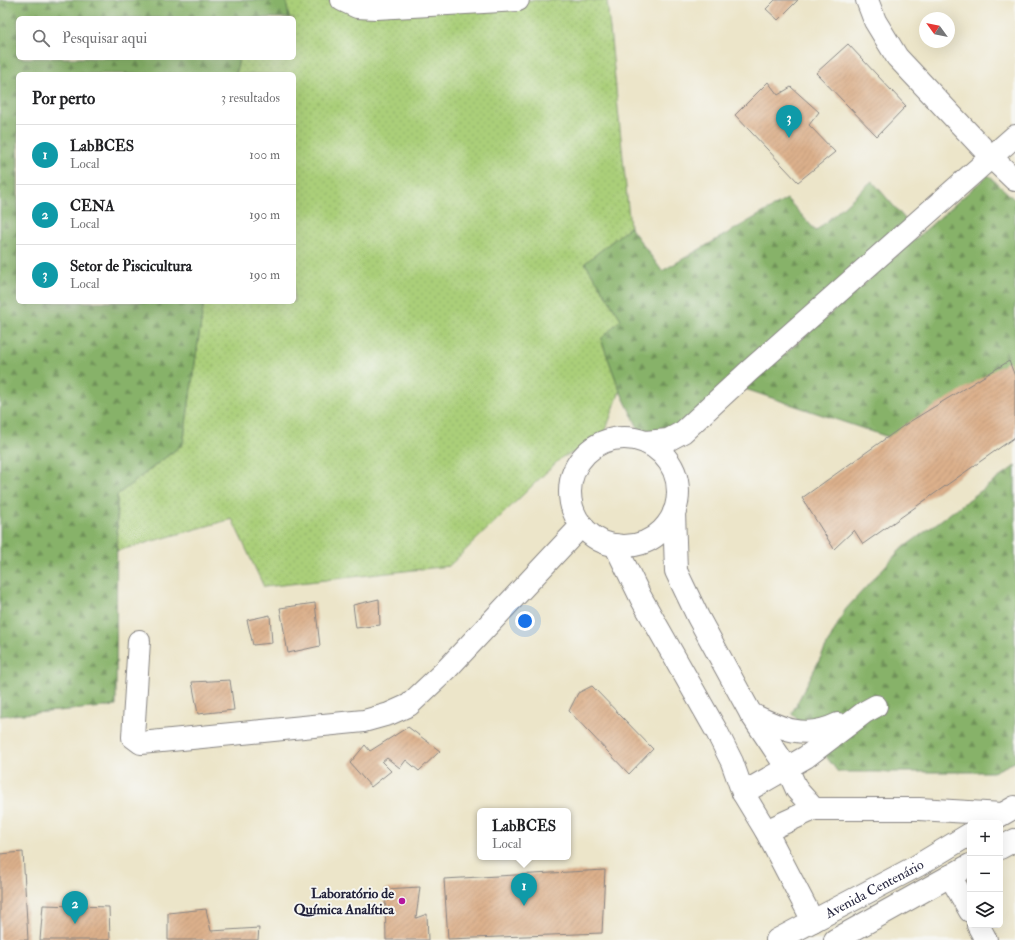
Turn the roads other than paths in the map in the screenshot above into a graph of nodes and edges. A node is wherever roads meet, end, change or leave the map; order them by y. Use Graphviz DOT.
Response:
graph roads {
  1 [pos="342,0"];
  2 [pos="518,0"];
  3 [pos="868,0"];
  4 [pos="1015,136"];
  5 [pos="991,157"];
  6 [pos="1015,180"];
  7 [pos="645,442"];
  8 [pos="674,512"];
  9 [pos="582,525"];
  10 [pos="615,545"];
  11 [pos="139,641"];
  12 [pos="751,714"];
  13 [pos="787,768"];
  14 [pos="743,793"];
  15 [pos="814,809"];
  16 [pos="1002,814"];
  17 [pos="766,831"];
  18 [pos="967,836"];
  19 [pos="1015,840"];
  20 [pos="1003,846"];
  21 [pos="967,867"];
  22 [pos="950,876"];
  23 [pos="967,906"];
  24 [pos="813,921"];
  25 [pos="980,928"];
  26 [pos="777,940"];
  27 [pos="835,940"];
  28 [pos="986,940"];
  1 -- 2 [label="main road"];
  3 -- 5 [label="main road"];
  4 -- 5 [label="main road"];
  5 -- 6 [label="main road"];
  5 -- 7 [label="main road"];
  7 -- 8 [label="main road"];
  7 -- 9 [label="main road"];
  8 -- 10 [label="main road"];
  8 -- 12 [label="main road"];
  9 -- 10 [label="main road"];
  9 -- 11 [label="main road"];
  10 -- 14 [label="main road"];
  12 -- 13 [label="main road"];
  12 -- 13 [label="main road"];
  13 -- 14 [label="main road"];
  13 -- 15 [label="main road"];
  14 -- 17 [label="main road"];
  15 -- 16 [label="main road"];
  15 -- 17 [label="main road"];
  17 -- 24 [label="main road"];
  18 -- 24 [label="main road, Avenida Centenário"];
  19 -- 20 [label="main road"];
  21 -- 22 [label="main road, Avenida Centenário"];
  22 -- 23 [label="main road"];
  22 -- 27 [label="main road, Avenida Centenário"];
  24 -- 26 [label="main road, Avenida Centenário"];
  25 -- 28 [label="main road"];
}
